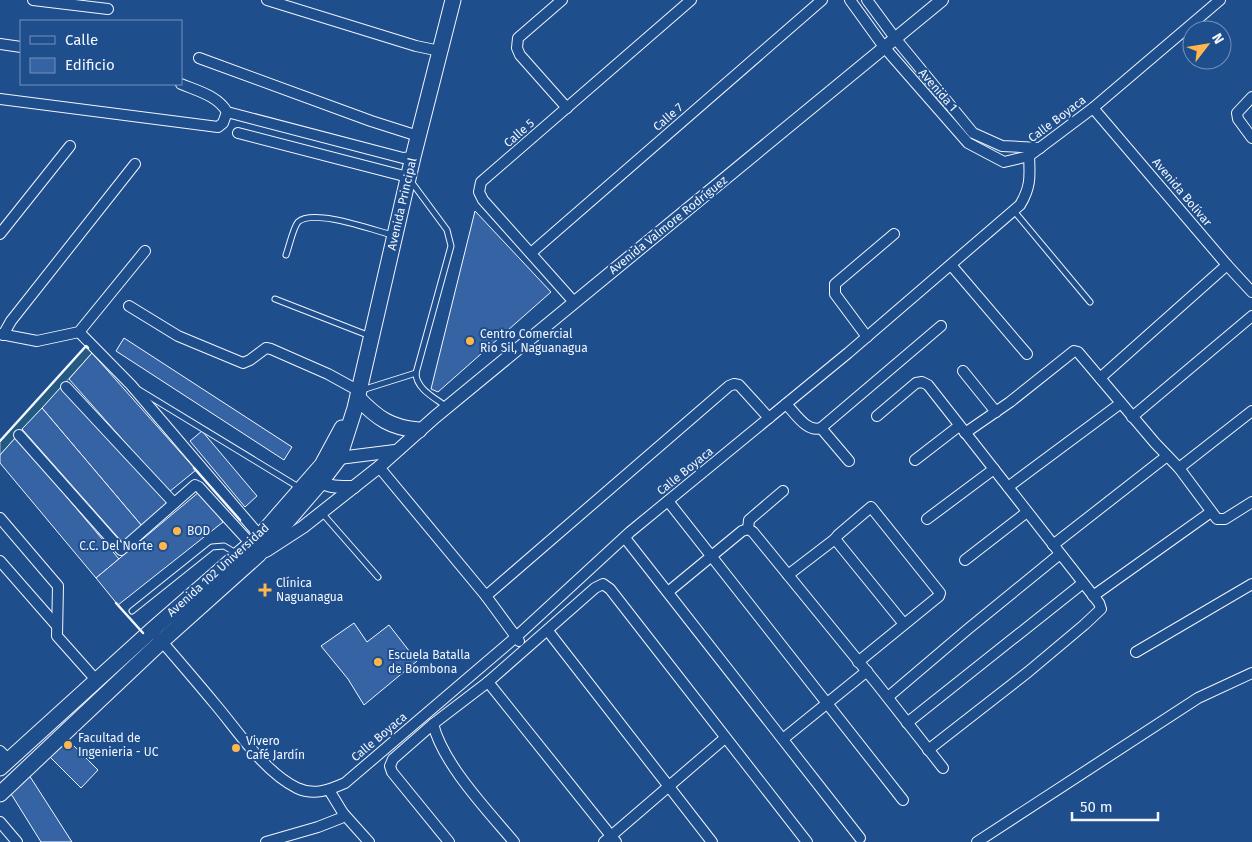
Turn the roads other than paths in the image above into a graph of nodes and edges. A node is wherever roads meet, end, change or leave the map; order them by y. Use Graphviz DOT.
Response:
graph roads {
  1 [pos="33,0"];
  2 [pos="268,0"];
  3 [pos="453,0"];
  4 [pos="562,0"];
  5 [pos="691,0"];
  6 [pos="822,0"];
  7 [pos="850,0"];
  8 [pos="866,0"];
  9 [pos="942,0"];
  10 [pos="1220,0"];
  11 [pos="108,9"];
  12 [pos="895,38"];
  13 [pos="0,44"];
  14 [pos="884,46"];
  15 [pos="20,47"];
  16 [pos="440,51"];
  17 [pos="199,58"];
  18 [pos="182,84"];
  19 [pos="1252,97"];
  20 [pos="0,99"];
  21 [pos="567,108"];
  22 [pos="1093,108"];
  23 [pos="227,112"];
  24 [pos="238,134"];
  25 [pos="418,136"];
  26 [pos="1252,138"];
  27 [pos="70,146"];
  28 [pos="1040,148"];
  29 [pos="1029,156"];
  30 [pos="413,157"];
  31 [pos="134,164"];
  32 [pos="408,177"];
  33 [pos="1014,211"];
  34 [pos="0,234"];
  35 [pos="894,234"];
  36 [pos="395,236"];
  37 [pos="145,251"];
  38 [pos="530,254"];
  39 [pos="286,255"];
  40 [pos="951,265"];
  41 [pos="1227,265"];
  42 [pos="1250,288"];
  43 [pos="275,299"];
  44 [pos="574,302"];
  45 [pos="1090,302"];
  46 [pos="129,306"];
  47 [pos="1252,316"];
  48 [pos="941,326"];
  49 [pos="79,332"];
  50 [pos="2,335"];
  51 [pos="372,337"];
  52 [pos="867,337"];
  53 [pos="1027,354"];
  54 [pos="963,371"];
  55 [pos="416,374"];
  56 [pos="1100,378"];
  57 [pos="131,385"];
  58 [pos="66,388"];
  59 [pos="358,399"];
  60 [pos="786,404"];
  61 [pos="1122,404"];
  62 [pos="447,407"];
  63 [pos="1252,410"];
  64 [pos="996,412"];
  65 [pos="877,416"];
  66 [pos="1132,417"];
  67 [pos="769,418"];
  68 [pos="820,428"];
  69 [pos="962,429"];
  70 [pos="419,430"];
  71 [pos="19,435"];
  72 [pos="395,451"];
  73 [pos="1167,456"];
  74 [pos="338,458"];
  75 [pos="914,460"];
  76 [pos="849,461"];
  77 [pos="379,467"];
  78 [pos="1180,468"];
  79 [pos="994,470"];
  80 [pos="318,474"];
  81 [pos="354,487"];
  82 [pos="1008,487"];
  83 [pos="301,489"];
  84 [pos="783,491"];
  85 [pos="668,501"];
  86 [pos="1252,502"];
  87 [pos="174,503"];
  88 [pos="322,512"];
  89 [pos="1027,512"];
  90 [pos="1211,512"];
  91 [pos="0,518"];
  92 [pos="927,519"];
  93 [pos="748,529"];
  94 [pos="624,538"];
  95 [pos="836,539"];
  96 [pos="256,545"];
  97 [pos="1053,545"];
  98 [pos="1060,554"];
  99 [pos="239,555"];
  100 [pos="711,556"];
  101 [pos="965,560"];
  102 [pos="0,561"];
  103 [pos="788,575"];
  104 [pos="378,577"];
  105 [pos="1083,583"];
  106 [pos="1252,584"];
  107 [pos="668,592"];
  108 [pos="486,596"];
  109 [pos="1093,596"];
  110 [pos="132,611"];
  111 [pos="904,624"];
  112 [pos="57,626"];
  113 [pos="548,631"];
  114 [pos="157,635"];
  115 [pos="516,637"];
  116 [pos="526,649"];
  117 [pos="1136,652"];
  118 [pos="858,662"];
  119 [pos="867,672"];
  120 [pos="1252,673"];
  121 [pos="97,681"];
  122 [pos="488,682"];
  123 [pos="888,697"];
  124 [pos="827,703"];
  125 [pos="907,723"];
  126 [pos="433,724"];
  127 [pos="726,738"];
  128 [pos="783,739"];
  129 [pos="928,750"];
  130 [pos="3,760"];
  131 [pos="943,768"];
  132 [pos="669,786"];
  133 [pos="329,790"];
  134 [pos="0,794"];
  135 [pos="903,800"];
  136 [pos="343,813"];
  137 [pos="0,822"];
  138 [pos="860,838"];
  139 [pos="610,840"];
  140 [pos="17,842"];
  141 [pos="266,842"];
  142 [pos="369,842"];
  143 [pos="449,842"];
  144 [pos="514,842"];
  145 [pos="712,842"];
  146 [pos="806,842"];
  147 [pos="977,842"];
  1 -- 11 [label="street"];
  2 -- 16 [label="street"];
  3 -- 16 [label="main road, Avenida Principal"];
  4 -- 21 [label="street"];
  5 -- 21 [label="street, Calle 5"];
  6 -- 38 [label="street, Calle 7"];
  7 -- 14 [label="street, Avenida 1"];
  8 -- 12 [label="street, Avenida 1"];
  9 -- 12 [label="street, Avenida Valmore Rodríguez"];
  10 -- 22 [label="street, Calle Boyaca"];
  12 -- 14 [label="street, Avenida Valmore Rodríguez"];
  12 -- 28 [label="street, Avenida 1"];
  13 -- 15 [label="street"];
  14 -- 29 [label="street, Avenida 1"];
  14 -- 44 [label="street, Avenida Valmore Rodríguez"];
  16 -- 25 [label="main road, Avenida Principal"];
  17 -- 25 [label="street"];
  18 -- 23 [label="street"];
  19 -- 26 [label="street"];
  20 -- 23 [label="street"];
  21 -- 38 [label="street, Calle 5"];
  22 -- 28 [label="street, Calle Boyaca"];
  22 -- 41 [label="street, Avenida Bolívar"];
  23 -- 30 [label="street"];
  24 -- 32 [label="street"];
  25 -- 30 [label="main road, Avenida Principal"];
  27 -- 34 [label="street"];
  28 -- 29 [label="street, Calle Boyaca"];
  29 -- 33 [label="street, Calle Boyaca"];
  30 -- 32 [label="main road, Avenida Principal"];
  31 -- 50 [label="street"];
  32 -- 36 [label="main road, Avenida Principal"];
  32 -- 55 [label="lane"];
  33 -- 40 [label="street, Calle Boyaca"];
  33 -- 45 [label="lane"];
  35 -- 52 [label="street"];
  36 -- 39 [label="lane"];
  36 -- 51 [label="main road, Avenida Principal"];
  37 -- 49 [label="street"];
  38 -- 44 [label="street, Calle 5"];
  40 -- 52 [label="street, Calle Boyaca"];
  40 -- 53 [label="street"];
  41 -- 42 [label="street, Avenida Bolívar"];
  41 -- 56 [label="street"];
  43 -- 51 [label="lane"];
  44 -- 62 [label="street, Avenida Valmore Rodríguez"];
  46 -- 59 [label="street"];
  47 -- 66 [label="street"];
  48 -- 68 [label="street"];
  49 -- 50 [label="street"];
  49 -- 57 [label="street"];
  51 -- 59 [label="main road, Avenida Principal"];
  52 -- 60 [label="street, Calle Boyaca"];
  54 -- 64 [label="street"];
  55 -- 59 [label="lane"];
  55 -- 62 [label="lane"];
  56 -- 61 [label="street"];
  56 -- 64 [label="street"];
  57 -- 83 [label="lane"];
  57 -- 96 [label="street"];
  58 -- 87 [label="street"];
  59 -- 70 [label="main road"];
  59 -- 74 [label="main road, Avenida 102 Universidad"];
  59 -- 80 [label="main road, Avenida 102 Universidad"];
  60 -- 67 [label="street, Calle Boyaca"];
  60 -- 68 [label="street"];
  61 -- 66 [label="street"];
  61 -- 82 [label="street"];
  62 -- 70 [label="street, Avenida Valmore Rodríguez"];
  63 -- 78 [label="street"];
  64 -- 69 [label="street"];
  65 -- 69 [label="street"];
  66 -- 73 [label="street"];
  67 -- 85 [label="street, Calle Boyaca"];
  67 -- 108 [label="street"];
  68 -- 76 [label="street"];
  69 -- 75 [label="street"];
  69 -- 79 [label="street"];
  70 -- 72 [label="street, Avenida Valmore Rodríguez"];
  71 -- 87 [label="street"];
  72 -- 74 [label="street"];
  72 -- 77 [label="street, Avenida Valmore Rodríguez"];
  73 -- 78 [label="street"];
  73 -- 97 [label="street"];
  74 -- 80 [label="main road, Avenida 102 Universidad"];
  77 -- 81 [label="street, Avenida Valmore Rodríguez"];
  77 -- 108 [label="street"];
  78 -- 90 [label="street"];
  79 -- 82 [label="street"];
  79 -- 92 [label="street"];
  80 -- 81 [label="street"];
  80 -- 83 [label="main road, Avenida 102 Universidad"];
  80 -- 96 [label="main road, Avenida 102 Universidad"];
  81 -- 88 [label="street, Avenida Valmore Rodríguez"];
  82 -- 89 [label="street"];
  83 -- 96 [label="main road, Avenida 102 Universidad"];
  84 -- 93 [label="street"];
  85 -- 94 [label="street, Calle Boyaca"];
  85 -- 100 [label="street"];
  86 -- 90 [label="street"];
  87 -- 96 [label="street"];
  88 -- 96 [label="street, Avenida Valmore Rodríguez"];
  88 -- 104 [label="lane"];
  89 -- 97 [label="street"];
  89 -- 101 [label="street"];
  90 -- 109 [label="street"];
  91 -- 112 [label="street"];
  93 -- 100 [label="street"];
  93 -- 103 [label="street"];
  94 -- 107 [label="street"];
  94 -- 115 [label="street, Calle Boyaca"];
  95 -- 103 [label="street"];
  95 -- 111 [label="street"];
  95 -- 111 [label="street"];
  96 -- 99 [label="main road, Avenida 102 Universidad"];
  96 -- 114 [label="main road, Avenida 102 Universidad"];
  97 -- 98 [label="street"];
  98 -- 105 [label="street"];
  98 -- 123 [label="street"];
  99 -- 110 [label="lane"];
  99 -- 114 [label="main road, Avenida 102 Universidad"];
  100 -- 107 [label="street"];
  100 -- 124 [label="street"];
  102 -- 112 [label="street"];
  103 -- 118 [label="street"];
  105 -- 109 [label="street"];
  105 -- 125 [label="street"];
  106 -- 117 [label="street"];
  107 -- 128 [label="street"];
  108 -- 115 [label="street"];
  109 -- 129 [label="street"];
  111 -- 118 [label="street"];
  112 -- 121 [label="street"];
  113 -- 116 [label="street"];
  113 -- 127 [label="street"];
  113 -- 132 [label="street"];
  114 -- 121 [label="main road, Avenida 102 Universidad"];
  114 -- 133 [label="street, Calle Boyaca"];
  114 -- 134 [label="main road, Avenida 102 Universidad"];
  115 -- 116 [label="street"];
  115 -- 133 [label="street, Calle Boyaca"];
  116 -- 122 [label="street"];
  118 -- 119 [label="street"];
  119 -- 123 [label="street"];
  119 -- 124 [label="street"];
  120 -- 147 [label="street"];
  121 -- 130 [label="main road, Avenida 102 Universidad"];
  122 -- 126 [label="street"];
  122 -- 139 [label="street"];
  123 -- 125 [label="street"];
  124 -- 128 [label="street"];
  124 -- 135 [label="street"];
  125 -- 129 [label="street"];
  126 -- 143 [label="street"];
  126 -- 144 [label="street"];
  127 -- 132 [label="street"];
  127 -- 146 [label="street"];
  128 -- 138 [label="street"];
  129 -- 131 [label="street"];
  132 -- 139 [label="street"];
  132 -- 145 [label="street"];
  133 -- 136 [label="street"];
  136 -- 141 [label="street"];
  136 -- 142 [label="street"];
  137 -- 140 [label="street"];
}
